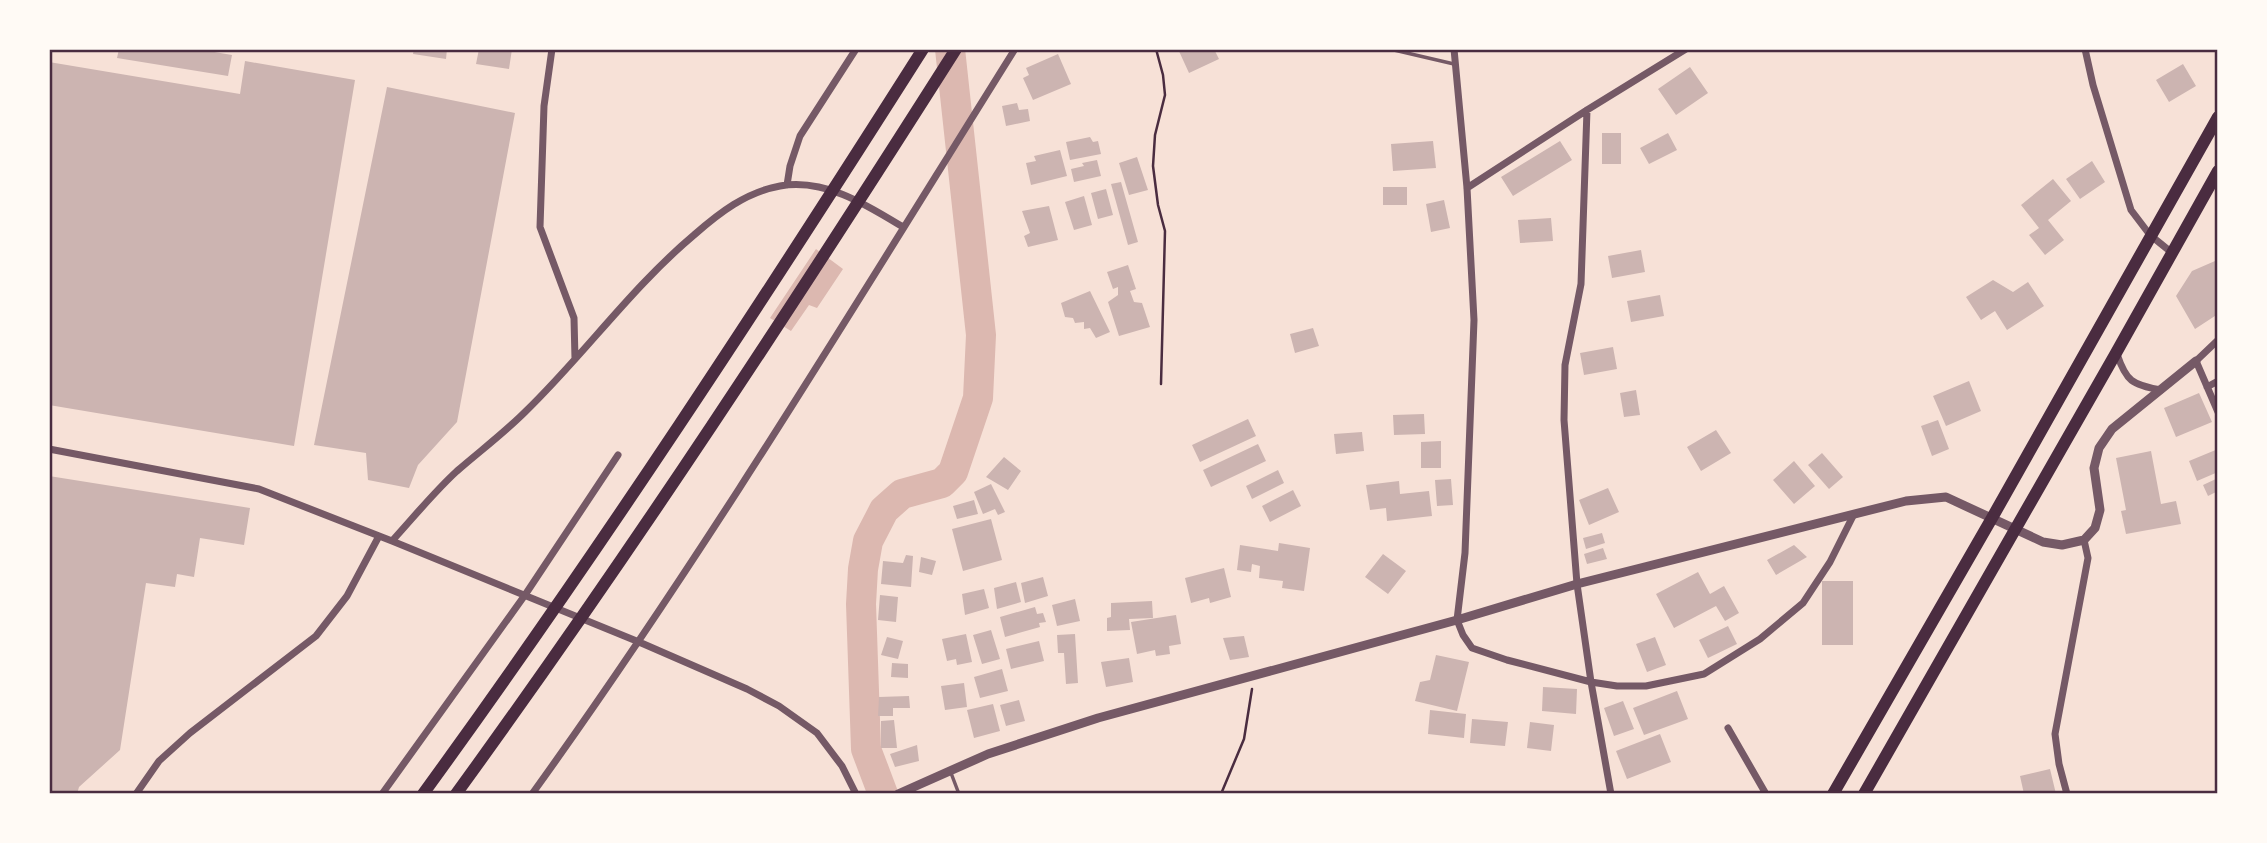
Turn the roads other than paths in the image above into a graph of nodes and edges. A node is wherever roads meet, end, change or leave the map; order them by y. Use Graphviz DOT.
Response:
graph roads {
  1 [pos="552,49"];
  2 [pos="856,49"];
  3 [pos="923,49"];
  4 [pos="956,49"];
  5 [pos="1015,49"];
  6 [pos="1454,49"];
  7 [pos="1686,49"];
  8 [pos="2085,49"];
  9 [pos="1394,50"];
  10 [pos="1456,64"];
  11 [pos="1587,110"];
  12 [pos="2218,117"];
  13 [pos="2218,171"];
  14 [pos="787,185"];
  15 [pos="1467,188"];
  16 [pos="903,227"];
  17 [pos="2150,235"];
  18 [pos="2171,252"];
  19 [pos="2218,340"];
  20 [pos="2116,353"];
  21 [pos="575,359"];
  22 [pos="2196,361"];
  23 [pos="2218,381"];
  24 [pos="2207,387"];
  25 [pos="2161,390"];
  26 [pos="2218,412"];
  27 [pos="49,449"];
  28 [pos="618,455"];
  29 [pos="1854,514"];
  30 [pos="1992,518"];
  31 [pos="2015,531"];
  32 [pos="379,536"];
  33 [pos="2084,540"];
  34 [pos="392,541"];
  35 [pos="1577,584"];
  36 [pos="525,595"];
  37 [pos="1457,620"];
  38 [pos="639,642"];
  39 [pos="1591,682"];
  40 [pos="1728,728"];
  41 [pos="950,771"];
  42 [pos="902,792"];
  43 [pos="135,794"];
  44 [pos="382,794"];
  45 [pos="423,794"];
  46 [pos="456,794"];
  47 [pos="532,794"];
  48 [pos="856,794"];
  49 [pos="959,794"];
  50 [pos="1611,794"];
  51 [pos="1766,794"];
  52 [pos="1833,794"];
  53 [pos="1864,794"];
  54 [pos="2067,794"];
  1 -- 21 [label="street"];
  2 -- 14 [label="street"];
  3 -- 45 [label="highway"];
  4 -- 46 [label="highway"];
  5 -- 16 [label="street"];
  6 -- 10 [label="street"];
  7 -- 11 [label="street"];
  8 -- 17 [label="street"];
  9 -- 10 [label="lane"];
  10 -- 15 [label="street"];
  11 -- 15 [label="street"];
  11 -- 35 [label="street"];
  12 -- 17 [label="highway"];
  13 -- 18 [label="highway"];
  14 -- 16 [label="street"];
  14 -- 21 [label="street"];
  15 -- 37 [label="street"];
  16 -- 38 [label="street"];
  17 -- 18 [label="street"];
  17 -- 30 [label="highway"];
  18 -- 20 [label="highway"];
  19 -- 22 [label="street"];
  20 -- 25 [label="street"];
  20 -- 31 [label="highway"];
  21 -- 34 [label="street"];
  22 -- 24 [label="street"];
  22 -- 25 [label="street"];
  23 -- 24 [label="street"];
  24 -- 26 [label="street"];
  25 -- 33 [label="street"];
  27 -- 32 [label="street"];
  28 -- 36 [label="street"];
  29 -- 30 [label="street"];
  29 -- 35 [label="street"];
  29 -- 39 [label="street"];
  30 -- 31 [label="street"];
  30 -- 52 [label="highway"];
  31 -- 33 [label="street"];
  31 -- 53 [label="highway"];
  32 -- 34 [label="street"];
  32 -- 43 [label="street"];
  33 -- 54 [label="street"];
  34 -- 36 [label="street"];
  35 -- 37 [label="street"];
  35 -- 39 [label="street"];
  36 -- 38 [label="street"];
  36 -- 44 [label="street"];
  37 -- 39 [label="street"];
  37 -- 41 [label="street"];
  38 -- 47 [label="street"];
  38 -- 48 [label="street"];
  39 -- 50 [label="street"];
  40 -- 51 [label="street"];
  41 -- 42 [label="street"];
  41 -- 49 [label="lane"];
}
